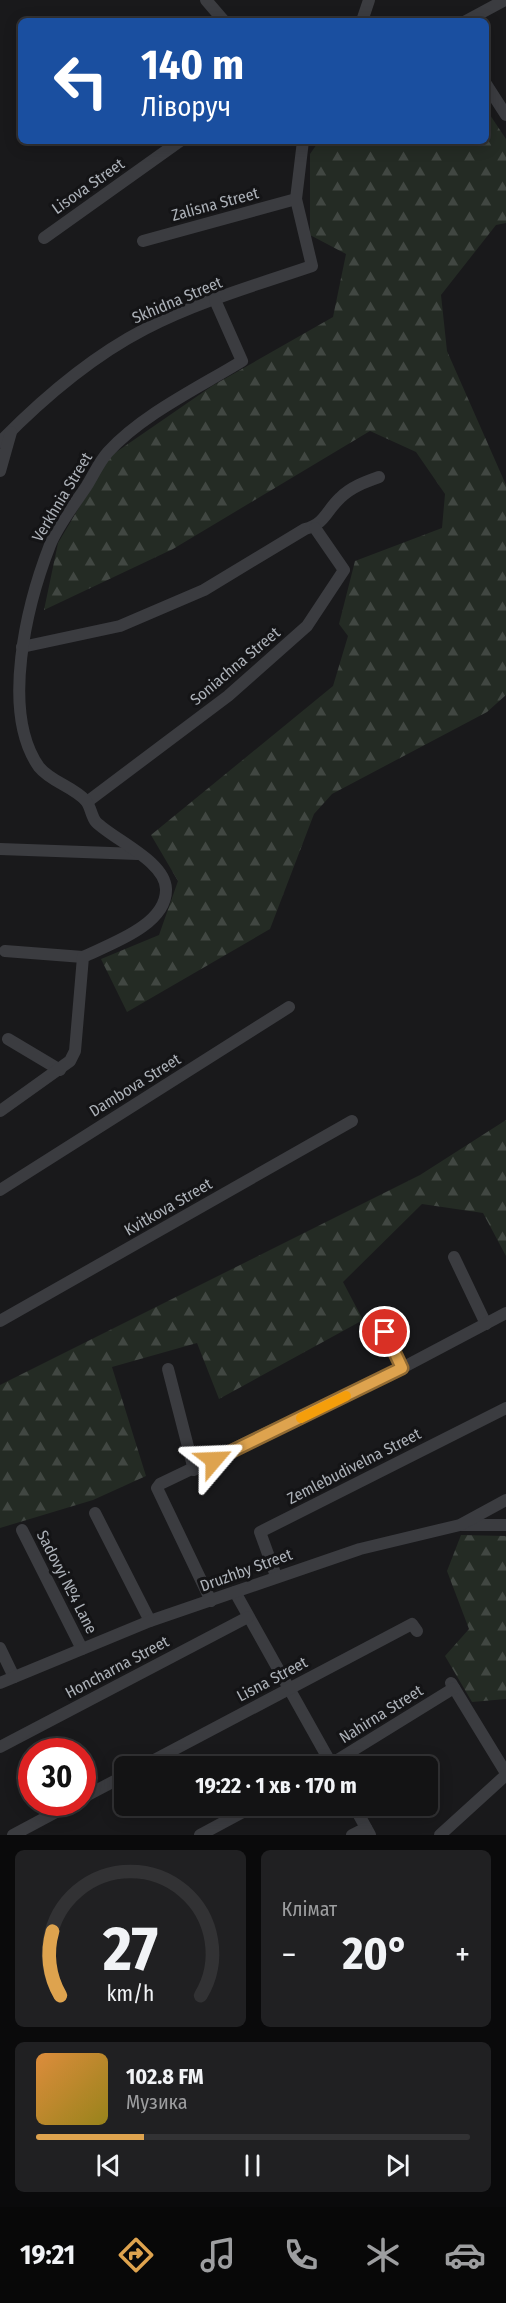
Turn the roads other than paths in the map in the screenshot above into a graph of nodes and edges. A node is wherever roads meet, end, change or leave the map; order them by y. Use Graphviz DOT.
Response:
graph roads {
  1 [pos="206,0"];
  2 [pos="369,0"];
  3 [pos="505,0"];
  4 [pos="221,18"];
  5 [pos="363,18"];
  6 [pos="472,18"];
  7 [pos="489,89"];
  8 [pos="506,115"];
  9 [pos="176,144"];
  10 [pos="303,144"];
  11 [pos="296,199"];
  12 [pos="44,238"];
  13 [pos="143,241"];
  14 [pos="215,300"];
  15 [pos="11,431"];
  16 [pos="0,441"];
  17 [pos="0,471"];
  18 [pos="379,477"];
  19 [pos="315,528"];
  20 [pos="22,647"];
  21 [pos="87,802"];
  22 [pos="0,849"];
  23 [pos="142,854"];
  24 [pos="5,951"];
  25 [pos="83,957"];
  26 [pos="289,1007"];
  27 [pos="8,1039"];
  28 [pos="60,1070"];
  29 [pos="0,1111"];
  30 [pos="352,1120"];
  31 [pos="0,1190"];
  32 [pos="454,1257"];
  33 [pos="506,1313"];
  34 [pos="377,1314"];
  35 [pos="0,1321"];
  36 [pos="486,1324"];
  37 [pos="402,1368"];
  38 [pos="168,1369"];
  39 [pos="506,1408"];
  40 [pos="194,1470"];
  41 [pos="506,1500"];
  42 [pos="95,1513"];
  43 [pos="460,1525"];
  44 [pos="506,1525"];
  45 [pos="22,1530"];
  46 [pos="276,1576"];
  47 [pos="235,1592"];
  48 [pos="211,1601"];
  49 [pos="248,1617"];
  50 [pos="150,1621"];
  51 [pos="417,1631"];
  52 [pos="0,1648"];
  53 [pos="82,1649"];
  54 [pos="14,1677"];
  55 [pos="0,1683"];
  56 [pos="289,1688"];
  57 [pos="0,1746"];
  58 [pos="162,1756"];
  59 [pos="325,1756"];
  60 [pos="345,1756"];
  61 [pos="506,1774"];
  62 [pos="114,1781"];
  63 [pos="96,1791"];
  64 [pos="49,1816"];
  65 [pos="235,1816"];
  66 [pos="360,1816"];
  67 [pos="368,1831"];
  68 [pos="13,1835"];
  69 [pos="200,1835"];
  70 [pos="352,1835"];
  71 [pos="440,1835"];
  1 -- 4 [label="street"];
  2 -- 5 [label="street"];
  3 -- 6 [label="street"];
  7 -- 8 [label="street"];
  9 -- 12 [label="street, Lisova Street"];
  10 -- 11 [label="street"];
  11 -- 13 [label="street, Zalisna Street"];
  11 -- 14 [label="street, Skhidna Street"];
  14 -- 15 [label="street, Skhidna Street"];
  14 -- 20 [label="street, Verkhnia Street"];
  15 -- 16 [label="street, Skhidna Street"];
  15 -- 17 [label="street"];
  18 -- 19 [label="street"];
  19 -- 20 [label="street"];
  19 -- 21 [label="street, Soniachna Street"];
  20 -- 21 [label="street"];
  21 -- 23 [label="street"];
  22 -- 23 [label="street"];
  23 -- 25 [label="street"];
  24 -- 25 [label="street"];
  25 -- 28 [label="street"];
  26 -- 31 [label="street, Dambova Street"];
  27 -- 28 [label="street"];
  28 -- 29 [label="street"];
  30 -- 35 [label="street, Kvitkova Street"];
  32 -- 36 [label="street"];
  33 -- 36 [label="street"];
  34 -- 37 [label="street"];
  36 -- 37 [label="street"];
  37 -- 40 [label="street"];
  38 -- 40 [label="street"];
  39 -- 46 [label="street, Zemlebudivelna Street"];
  40 -- 48 [label="street"];
  41 -- 43 [label="street, Druzhby Street"];
  42 -- 50 [label="street"];
  43 -- 44 [label="street"];
  43 -- 46 [label="street, Druzhby Street"];
  45 -- 53 [label="street, Sadovyi №4 Lane"];
  46 -- 47 [label="street, Druzhby Street"];
  47 -- 48 [label="street, Druzhby Street"];
  47 -- 49 [label="street"];
  48 -- 50 [label="street, Druzhby Street"];
  49 -- 56 [label="street"];
  49 -- 57 [label="street, Honcharna Street"];
  50 -- 53 [label="street, Druzhby Street"];
  51 -- 56 [label="street, Lisna Street"];
  52 -- 54 [label="street"];
  53 -- 54 [label="street, Druzhby Street"];
  54 -- 55 [label="street, Druzhby Street"];
  56 -- 58 [label="street, Lisna Street"];
  56 -- 59 [label="street"];
  60 -- 61 [label="street, Nahirna Street"];
  61 -- 71 [label="street"];
  62 -- 63 [label="street"];
  64 -- 68 [label="street"];
  65 -- 69 [label="street"];
  66 -- 67 [label="street"];
  67 -- 70 [label="street"];
}
